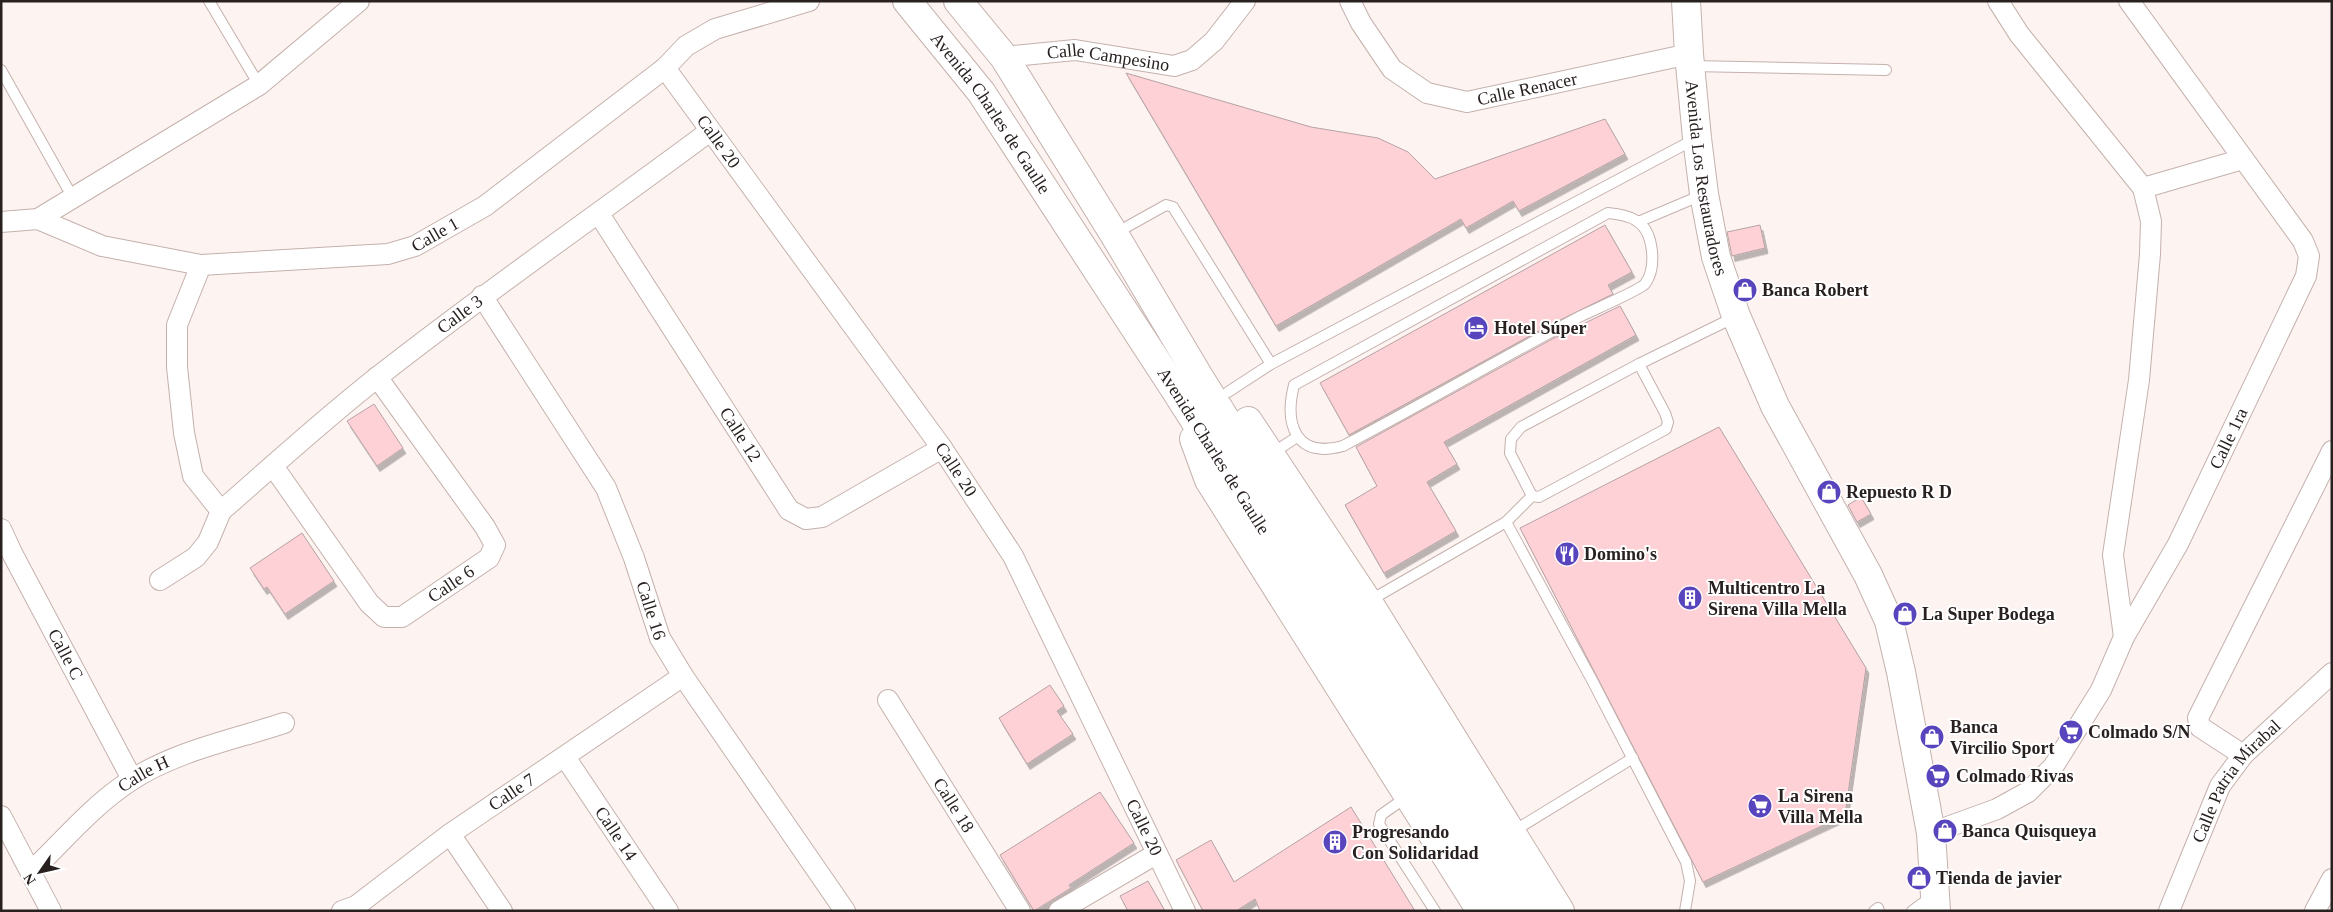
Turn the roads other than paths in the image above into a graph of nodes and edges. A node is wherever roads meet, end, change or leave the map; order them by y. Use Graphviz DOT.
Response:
graph roads {
  1 [pos="209,1"];
  2 [pos="359,1"];
  3 [pos="809,1"];
  4 [pos="906,1"];
  5 [pos="958,1"];
  6 [pos="1245,1"];
  7 [pos="1350,1"];
  8 [pos="1686,1"];
  9 [pos="1998,1"];
  10 [pos="2129,1"];
  11 [pos="1004,57"];
  12 [pos="1689,60"];
  13 [pos="665,68"];
  14 [pos="1,70"];
  15 [pos="1886,70"];
  16 [pos="259,85"];
  17 [pos="710,131"];
  18 [pos="1697,138"];
  19 [pos="2243,159"];
  20 [pos="2143,188"];
  21 [pos="1704,194"];
  22 [pos="73,198"];
  23 [pos="599,214"];
  24 [pos="38,219"];
  25 [pos="1,222"];
  26 [pos="1638,222"];
  27 [pos="1114,234"];
  28 [pos="201,265"];
  29 [pos="482,296"];
  30 [pos="1736,316"];
  31 [pos="1271,364"];
  32 [pos="1639,364"];
  33 [pos="377,377"];
  34 [pos="1187,384"];
  35 [pos="1228,392"];
  36 [pos="1298,437"];
  37 [pos="942,448"];
  38 [pos="2332,452"];
  39 [pos="1270,454"];
  40 [pos="273,466"];
  41 [pos="1532,496"];
  42 [pos="221,511"];
  43 [pos="1506,522"];
  44 [pos="1,529"];
  45 [pos="160,580"];
  46 [pos="1368,602"];
  47 [pos="2124,637"];
  48 [pos="2332,674"];
  49 [pos="683,676"];
  50 [pos="888,700"];
  51 [pos="284,723"];
  52 [pos="2243,755"];
  53 [pos="565,757"];
  54 [pos="1633,758"];
  55 [pos="132,779"];
  56 [pos="1408,795"];
  57 [pos="1,816"];
  58 [pos="1931,832"];
  59 [pos="1511,833"];
  60 [pos="450,834"];
  61 [pos="1156,854"];
  62 [pos="31,872"];
  63 [pos="2332,879"];
  64 [pos="1935,902"];
  65 [pos="44,908"];
  66 [pos="342,911"];
  67 [pos="502,911"];
  68 [pos="668,911"];
  69 [pos="845,911"];
  70 [pos="1020,911"];
  71 [pos="1059,911"];
  72 [pos="1185,911"];
  73 [pos="1435,911"];
  74 [pos="1482,911"];
  75 [pos="1505,911"];
  76 [pos="1533,911"];
  77 [pos="1560,911"];
  78 [pos="1685,911"];
  79 [pos="1874,911"];
  80 [pos="1879,911"];
  81 [pos="1912,911"];
  82 [pos="2169,911"];
  83 [pos="2315,911"];
  1 -- 16 [label="lane"];
  2 -- 16 [label="street"];
  3 -- 13 [label="street, Calle 1"];
  4 -- 34 [label="main road, Avenida Charles de Gaulle"];
  5 -- 11 [label="main road, Avenida Charles de Gaulle"];
  6 -- 11 [label="street, Calle Campesino"];
  7 -- 12 [label="street, Calle Renacer"];
  8 -- 12 [label="main road, Avenida Los Restauradores"];
  9 -- 20 [label="street"];
  10 -- 19 [label="street, Calle 1ra"];
  11 -- 27 [label="main road, Avenida Charles de Gaulle"];
  12 -- 15 [label="lane"];
  12 -- 18 [label="main road, Avenida Los Restauradores"];
  13 -- 17 [label="street, Calle 20"];
  13 -- 28 [label="street, Calle 1"];
  14 -- 22 [label="lane"];
  16 -- 22 [label="street"];
  17 -- 23 [label="street, Calle 3"];
  17 -- 37 [label="street, Calle 20"];
  18 -- 21 [label="main road, Avenida Los Restauradores"];
  18 -- 31 [label="lane"];
  19 -- 20 [label="street"];
  19 -- 47 [label="street, Calle 1ra"];
  20 -- 47 [label="street"];
  21 -- 26 [label="lane"];
  21 -- 30 [label="main road, Avenida Los Restauradores"];
  22 -- 24 [label="street"];
  23 -- 29 [label="street, Calle 3"];
  23 -- 37 [label="street, Calle 12"];
  24 -- 25 [label="street, Calle 1"];
  24 -- 28 [label="street, Calle 1"];
  26 -- 36 [label="lane"];
  26 -- 36 [label="lane"];
  27 -- 31 [label="lane"];
  27 -- 34 [label="main road, Avenida Charles de Gaulle"];
  28 -- 42 [label="street"];
  29 -- 33 [label="street, Calle 3"];
  29 -- 49 [label="street, Calle 16"];
  30 -- 32 [label="lane"];
  30 -- 58 [label="main road, Avenida Los Restauradores"];
  31 -- 35 [label="lane"];
  32 -- 41 [label="lane"];
  32 -- 41 [label="lane"];
  33 -- 40 [label="street, Calle 3"];
  33 -- 40 [label="street, Calle 6"];
  34 -- 35 [label="main road"];
  34 -- 56 [label="main road"];
  34 -- 75 [label="main road, Avenida Charles de Gaulle"];
  34 -- 76 [label="main road, Avenida Charles de Gaulle"];
  35 -- 39 [label="main road"];
  36 -- 39 [label="lane"];
  37 -- 61 [label="street, Calle 20"];
  38 -- 52 [label="street"];
  39 -- 46 [label="main road"];
  40 -- 42 [label="street, Calle 3"];
  41 -- 43 [label="lane"];
  42 -- 45 [label="street"];
  43 -- 46 [label="lane"];
  43 -- 54 [label="lane"];
  44 -- 55 [label="street, Calle C"];
  46 -- 59 [label="main road"];
  47 -- 58 [label="street, Calle 1ra"];
  48 -- 52 [label="street, Calle Patria Mirabal"];
  49 -- 53 [label="street, Calle 7"];
  49 -- 69 [label="street, Calle 16"];
  50 -- 70 [label="street, Calle 18"];
  51 -- 55 [label="street, Calle H"];
  52 -- 82 [label="street, Calle Patria Mirabal"];
  53 -- 60 [label="street, Calle 7"];
  53 -- 68 [label="street, Calle 14"];
  54 -- 59 [label="lane"];
  54 -- 78 [label="lane"];
  55 -- 62 [label="street, Calle H"];
  56 -- 73 [label="lane"];
  56 -- 74 [label="main road"];
  57 -- 62 [label="street"];
  58 -- 64 [label="main road, Avenida Los Restauradores"];
  59 -- 77 [label="main road"];
  60 -- 66 [label="street, Calle 7"];
  60 -- 67 [label="street"];
  61 -- 71 [label="street"];
  61 -- 72 [label="street, Calle 20"];
  62 -- 65 [label="street"];
  63 -- 83 [label="street"];
  64 -- 81 [label="lane"];
  79 -- 80 [label="lane"];
}
